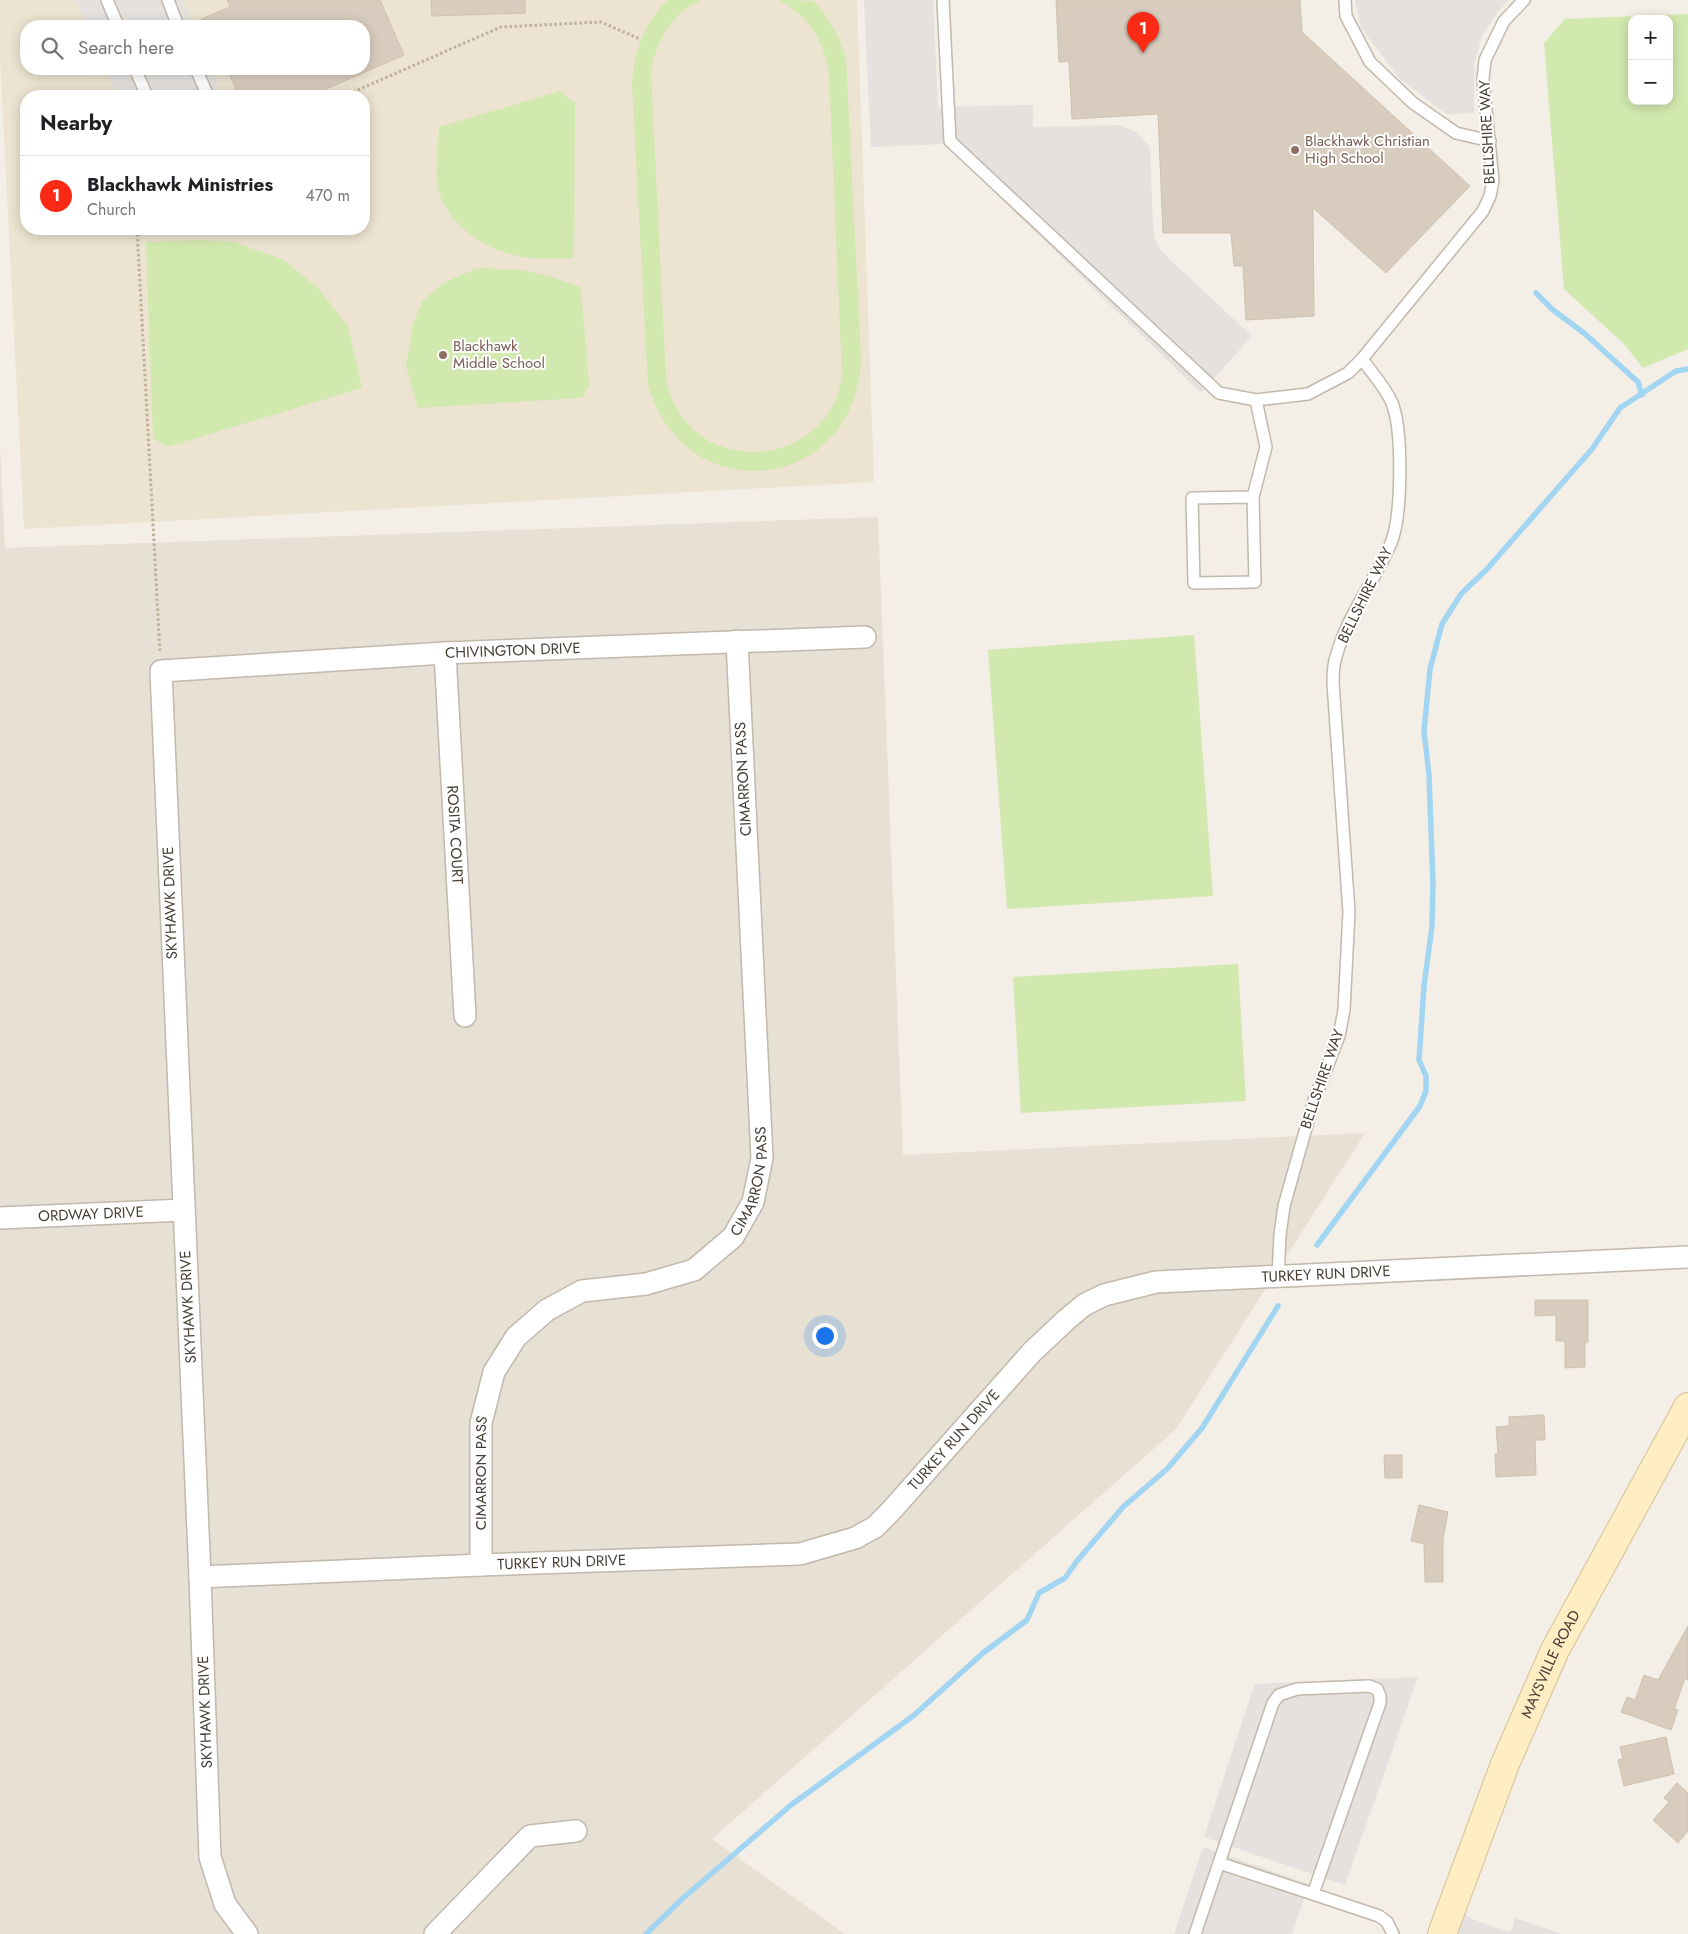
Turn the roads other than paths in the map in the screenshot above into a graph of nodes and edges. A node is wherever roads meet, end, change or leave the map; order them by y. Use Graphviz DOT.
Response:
graph roads {
  1 [pos="107,0"];
  2 [pos="168,0"];
  3 [pos="943,0"];
  4 [pos="1345,0"];
  5 [pos="1524,0"];
  6 [pos="115,20"];
  7 [pos="176,20"];
  8 [pos="138,75"];
  9 [pos="199,75"];
  10 [pos="144,90"];
  11 [pos="205,90"];
  12 [pos="1490,141"];
  13 [pos="1362,358"];
  14 [pos="1256,400"];
  15 [pos="1253,497"];
  16 [pos="865,637"];
  17 [pos="737,641"];
  18 [pos="445,653"];
  19 [pos="161,671"];
  20 [pos="465,1016"];
  21 [pos="184,1210"];
  22 [pos="0,1218"];
  23 [pos="1688,1257"];
  24 [pos="1278,1277"];
  25 [pos="1688,1407"];
  26 [pos="481,1565"];
  27 [pos="200,1577"];
  28 [pos="576,1830"];
  29 [pos="1219,1863"];
  30 [pos="1313,1894"];
  31 [pos="247,1934"];
  32 [pos="435,1934"];
  33 [pos="1195,1934"];
  34 [pos="1393,1934"];
  35 [pos="1442,1934"];
  1 -- 6 [label="lane"];
  2 -- 7 [label="lane"];
  3 -- 14 [label="lane"];
  4 -- 12 [label="lane"];
  5 -- 12 [label="lane, BELLSHIRE WAY"];
  8 -- 10 [label="lane"];
  9 -- 11 [label="lane"];
  12 -- 13 [label="lane, BELLSHIRE WAY"];
  13 -- 14 [label="lane"];
  13 -- 24 [label="lane, BELLSHIRE WAY"];
  14 -- 15 [label="lane"];
  15 -- 15 [label="lane"];
  16 -- 17 [label="street, CHIVINGTON DRIVE"];
  17 -- 18 [label="street, CHIVINGTON DRIVE"];
  17 -- 26 [label="street, CIMARRON PASS"];
  18 -- 19 [label="street, CHIVINGTON DRIVE"];
  18 -- 20 [label="street, ROSITA COURT"];
  19 -- 21 [label="street, SKYHAWK DRIVE"];
  21 -- 22 [label="street, ORDWAY DRIVE"];
  21 -- 27 [label="street, SKYHAWK DRIVE"];
  23 -- 24 [label="street, TURKEY RUN DRIVE"];
  24 -- 26 [label="street, TURKEY RUN DRIVE"];
  25 -- 35 [label="main road, MAYSVILLE ROAD"];
  26 -- 27 [label="street, TURKEY RUN DRIVE"];
  27 -- 31 [label="street, SKYHAWK DRIVE"];
  28 -- 32 [label="street"];
  29 -- 30 [label="lane"];
  29 -- 30 [label="lane"];
  29 -- 33 [label="lane"];
  30 -- 34 [label="lane"];
}
